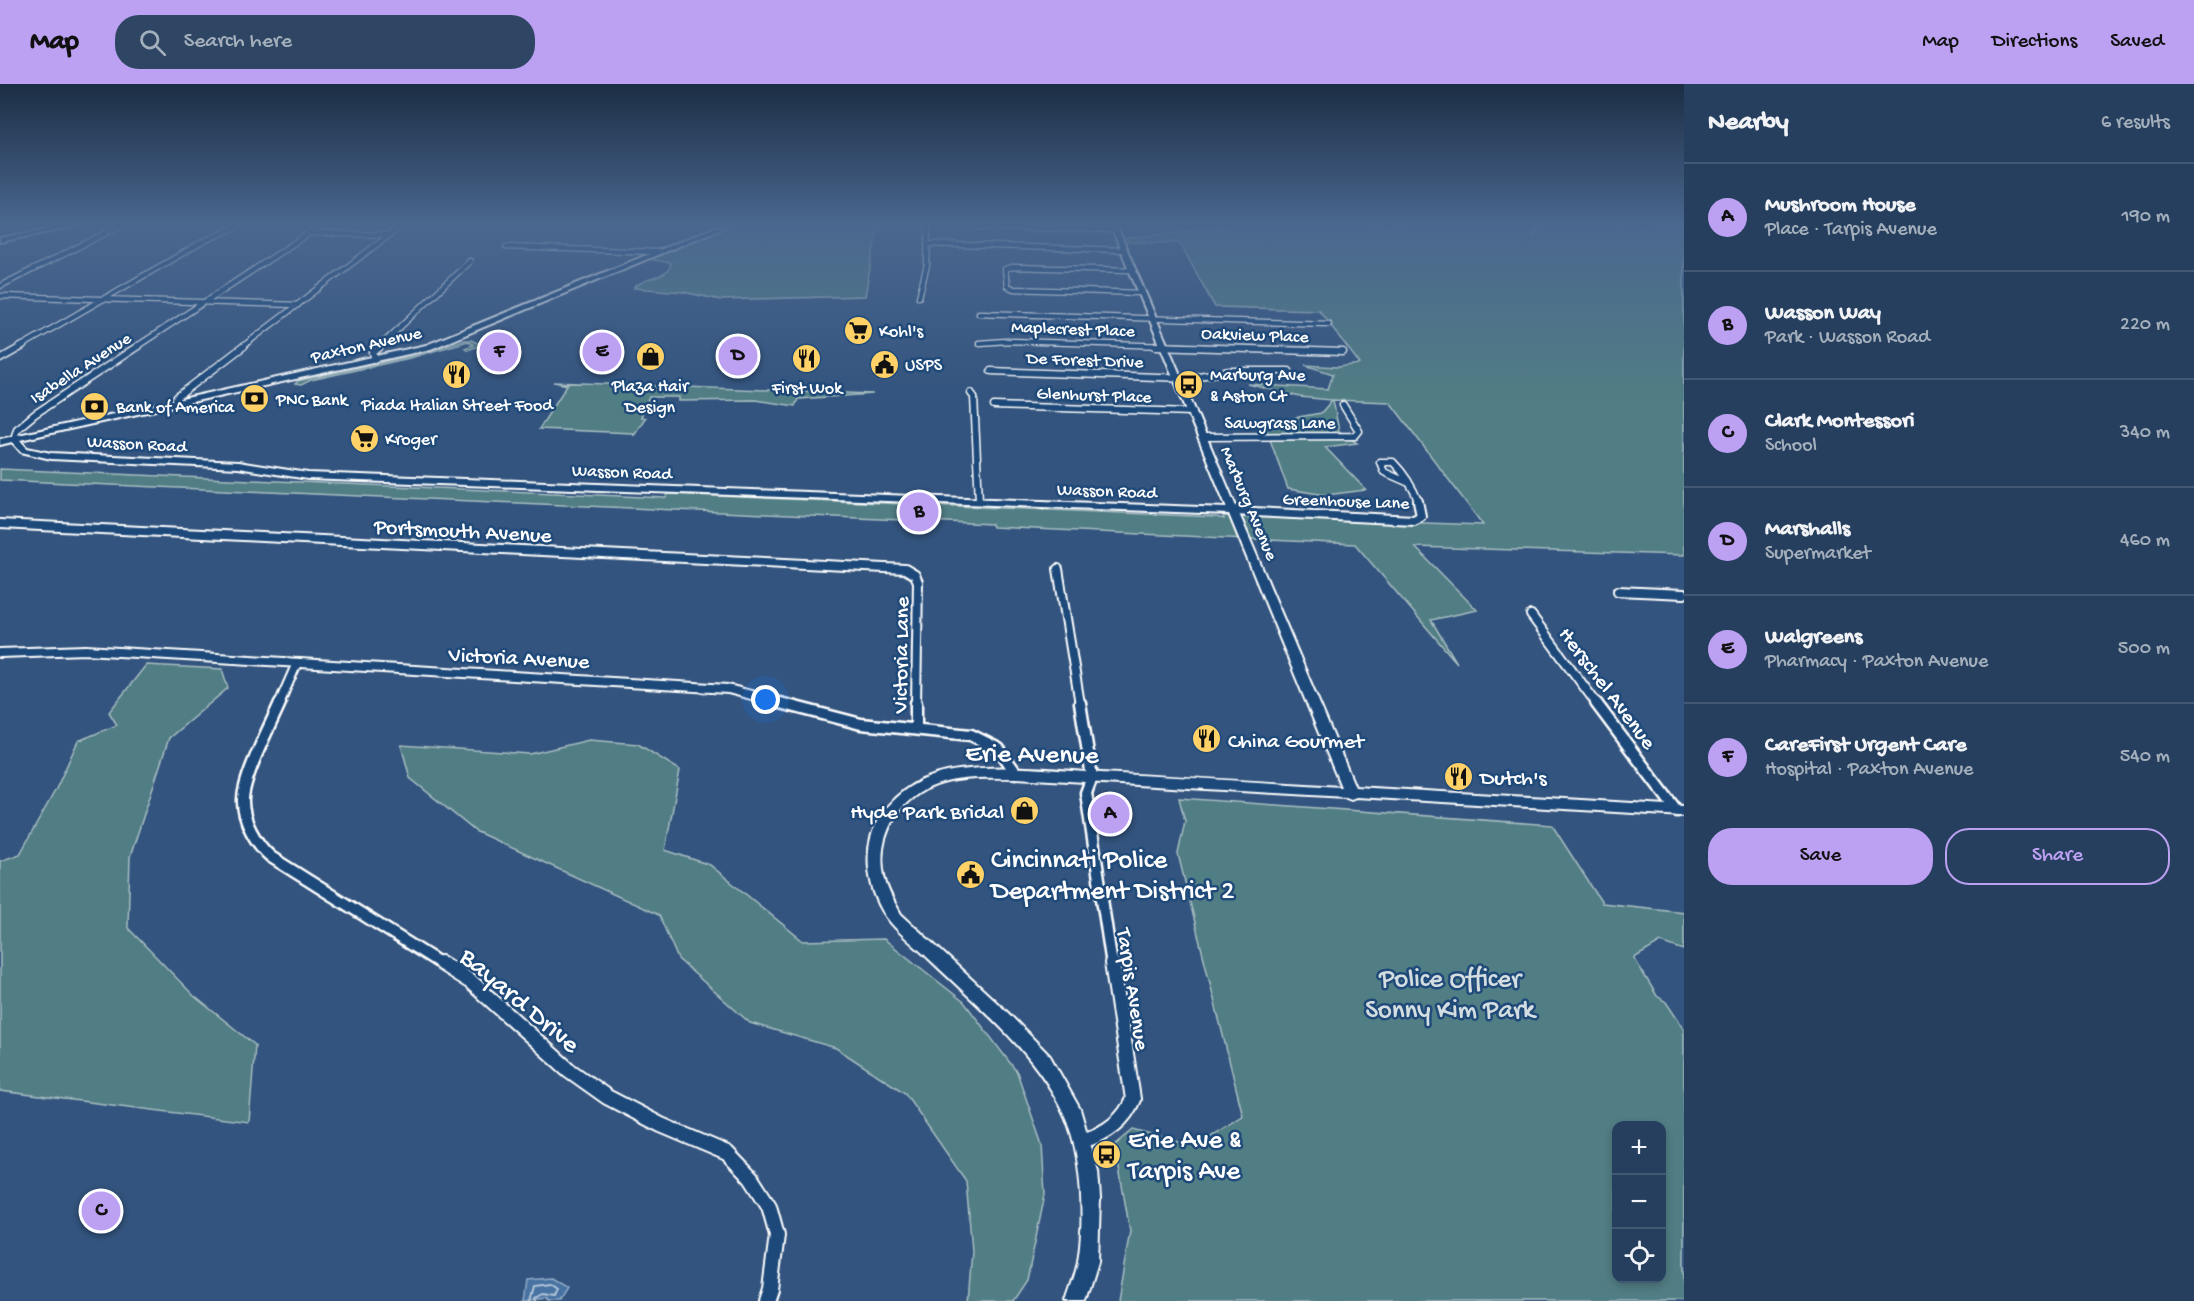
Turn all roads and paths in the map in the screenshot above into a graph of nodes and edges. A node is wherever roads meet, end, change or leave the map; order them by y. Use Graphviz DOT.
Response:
graph roads {
  1 [pos="132,283"];
  2 [pos="234,283"];
  3 [pos="327,283"];
  4 [pos="447,283"];
  5 [pos="584,283"];
  6 [pos="923,283"];
  7 [pos="1007,283"];
  8 [pos="1137,283"];
  9 [pos="1141,293"];
  10 [pos="0,296"];
  11 [pos="919,297"];
  12 [pos="104,299"];
  13 [pos="205,302"];
  14 [pos="298,305"];
  15 [pos="979,313"];
  16 [pos="1153,318"];
  17 [pos="1329,324"];
  18 [pos="979,343"];
  19 [pos="1166,346"];
  20 [pos="1343,352"];
  21 [pos="0,359"];
  22 [pos="375,359"];
  23 [pos="991,371"];
  24 [pos="1289,371"];
  25 [pos="1178,378"];
  26 [pos="971,393"];
  27 [pos="177,404"];
  28 [pos="1343,405"];
  29 [pos="994,406"];
  30 [pos="1192,412"];
  31 [pos="1203,437"];
  32 [pos="14,439"];
  33 [pos="0,442"];
  34 [pos="1409,483"];
  35 [pos="979,501"];
  36 [pos="1236,515"];
  37 [pos="0,524"];
  38 [pos="1058,569"];
  39 [pos="918,582"];
  40 [pos="1618,591"];
  41 [pos="1684,594"];
  42 [pos="1531,615"];
  43 [pos="19,652"];
  44 [pos="0,654"];
  45 [pos="0,659"];
  46 [pos="297,663"];
  47 [pos="916,729"];
  48 [pos="1016,773"];
  49 [pos="1092,777"];
  50 [pos="1351,794"];
  51 [pos="1680,811"];
  52 [pos="1082,1141"];
  53 [pos="766,1301"];
  54 [pos="1076,1301"];
  1 -- 12 [label="street"];
  2 -- 13 [label="street, Isabella Avenue"];
  3 -- 14 [label="street"];
  4 -- 22 [label="street"];
  5 -- 22 [label="street, Paxton Avenue"];
  6 -- 11 [label="street"];
  7 -- 9 [label="street"];
  8 -- 9 [label="street, Marburg Avenue"];
  9 -- 16 [label="street, Marburg Avenue"];
  10 -- 12 [label="street"];
  12 -- 13 [label="street"];
  12 -- 21 [label="street"];
  13 -- 14 [label="street"];
  13 -- 32 [label="street, Isabella Avenue"];
  14 -- 27 [label="street"];
  15 -- 16 [label="street"];
  16 -- 17 [label="street"];
  16 -- 19 [label="street, Marburg Avenue"];
  18 -- 19 [label="street, Maplecrest Place"];
  19 -- 20 [label="street, Oakview Place"];
  19 -- 25 [label="street, Marburg Avenue"];
  22 -- 27 [label="street, Paxton Avenue"];
  23 -- 25 [label="street, De Forest Drive"];
  24 -- 25 [label="street, De Forest Drive"];
  25 -- 30 [label="street, Marburg Avenue"];
  26 -- 35 [label="street"];
  27 -- 32 [label="street, Paxton Avenue"];
  28 -- 31 [label="street, Sawgrass Lane"];
  29 -- 30 [label="street, Glenhurst Place"];
  30 -- 31 [label="street, Marburg Avenue"];
  31 -- 36 [label="street, Marburg Avenue"];
  32 -- 33 [label="street, Paxton Avenue"];
  32 -- 35 [label="street, Wasson Road"];
  34 -- 36 [label="street, Greenhouse Lane"];
  35 -- 36 [label="street, Wasson Road"];
  36 -- 50 [label="street, Marburg Avenue"];
  37 -- 39 [label="street, Portsmouth Avenue"];
  38 -- 49 [label="street, Tarpis Avenue"];
  39 -- 47 [label="street, Victoria Lane"];
  40 -- 41 [label="street"];
  42 -- 51 [label="street, Herschel Avenue"];
  43 -- 44 [label="street, Victoria Avenue"];
  43 -- 45 [label="street"];
  43 -- 46 [label="street, Victoria Avenue"];
  46 -- 47 [label="street, Victoria Avenue"];
  46 -- 53 [label="street, Bayard Drive"];
  47 -- 48 [label="street, Victoria Avenue"];
  48 -- 49 [label="street, Erie Avenue"];
  48 -- 52 [label="street, Erie Avenue"];
  49 -- 50 [label="street, Erie Avenue"];
  49 -- 52 [label="street, Tarpis Avenue"];
  50 -- 51 [label="street, Erie Avenue"];
  52 -- 54 [label="street, Erie Avenue"];
}
